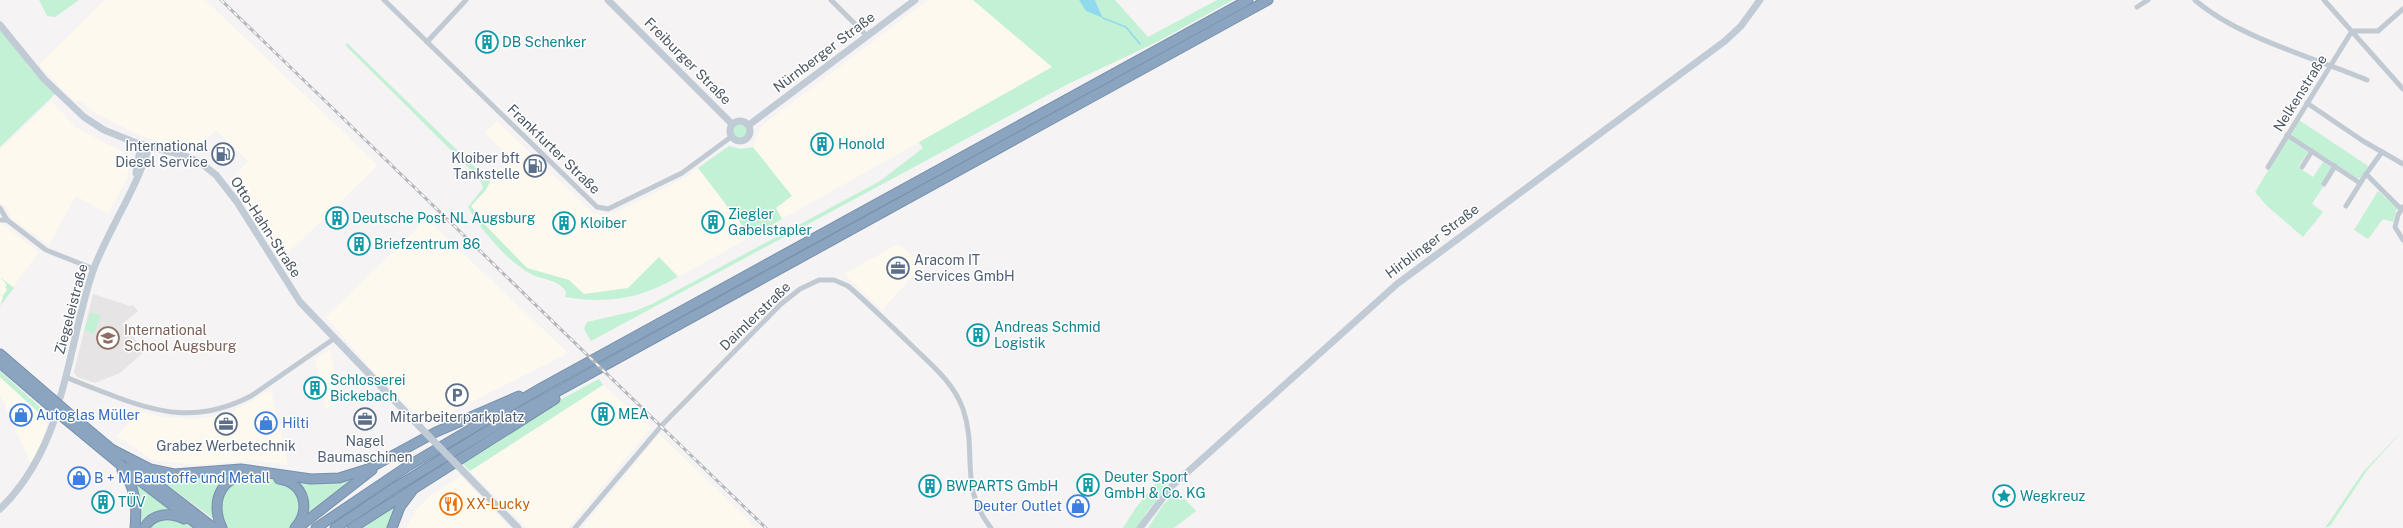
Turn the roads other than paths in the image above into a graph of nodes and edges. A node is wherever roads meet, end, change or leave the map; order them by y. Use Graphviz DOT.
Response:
graph roads {
  1 [pos="384,0"];
  2 [pos="466,0"];
  3 [pos="608,0"];
  4 [pos="831,0"];
  5 [pos="915,0"];
  6 [pos="1248,0"];
  7 [pos="1268,0"];
  8 [pos="1760,0"];
  9 [pos="2148,0"];
  10 [pos="2195,0"];
  11 [pos="2324,0"];
  12 [pos="2137,7"];
  13 [pos="2403,9"];
  14 [pos="0,25"];
  15 [pos="2352,31"];
  16 [pos="867,36"];
  17 [pos="427,42"];
  18 [pos="2330,66"];
  19 [pos="2367,80"];
  20 [pos="2403,89"];
  21 [pos="2306,104"];
  22 [pos="732,124"];
  23 [pos="749,125"];
  24 [pos="2287,135"];
  25 [pos="731,137"];
  26 [pos="141,144"];
  27 [pos="149,147"];
  28 [pos="2312,151"];
  29 [pos="2382,152"];
  30 [pos="2403,164"];
  31 [pos="2302,166"];
  32 [pos="2335,166"];
  33 [pos="2268,167"];
  34 [pos="2366,174"];
  35 [pos="2360,183"];
  36 [pos="2324,184"];
  37 [pos="134,187"];
  38 [pos="2346,206"];
  39 [pos="0,208"];
  40 [pos="2402,208"];
  41 [pos="0,220"];
  42 [pos="7,220"];
  43 [pos="2403,240"];
  44 [pos="94,269"];
  45 [pos="335,338"];
  46 [pos="0,354"];
  47 [pos="0,364"];
  48 [pos="66,377"];
  49 [pos="583,377"];
  50 [pos="543,387"];
  51 [pos="53,400"];
  52 [pos="54,418"];
  53 [pos="109,452"];
  54 [pos="383,462"];
  55 [pos="424,480"];
  56 [pos="0,510"];
  57 [pos="135,528"];
  58 [pos="144,528"];
  59 [pos="201,528"];
  60 [pos="214,528"];
  61 [pos="222,528"];
  62 [pos="296,528"];
  63 [pos="316,528"];
  64 [pos="335,528"];
  65 [pos="352,528"];
  66 [pos="392,528"];
  67 [pos="518,528"];
  68 [pos="575,528"];
  69 [pos="991,528"];
  70 [pos="1140,528"];
  1 -- 17 [label="street, Frankfurter Straße"];
  2 -- 17 [label="street"];
  3 -- 22 [label="street, Freiburger Straße"];
  4 -- 16 [label="street"];
  5 -- 16 [label="street, Nürnberger Straße"];
  6 -- 50 [label="highway"];
  7 -- 49 [label="highway"];
  8 -- 70 [label="street, Hirblinger Straße"];
  9 -- 12 [label="street"];
  10 -- 18 [label="street"];
  11 -- 15 [label="street"];
  13 -- 15 [label="street"];
  14 -- 26 [label="street, Otto-Hahn-Straße"];
  15 -- 18 [label="street, Nelkenstraße"];
  15 -- 20 [label="street"];
  16 -- 23 [label="street, Nürnberger Straße"];
  17 -- 25 [label="street, Frankfurter Straße"];
  18 -- 19 [label="street"];
  18 -- 21 [label="street, Nelkenstraße"];
  21 -- 24 [label="street, Nelkenstraße"];
  21 -- 29 [label="street"];
  22 -- 23 [label="street"];
  22 -- 25 [label="street"];
  23 -- 25 [label="street"];
  24 -- 28 [label="street"];
  24 -- 33 [label="street, Nelkenstraße"];
  26 -- 27 [label="street, Otto-Hahn-Straße"];
  26 -- 37 [label="street, Ziegeleistraße"];
  27 -- 37 [label="street, Ziegeleistraße"];
  27 -- 45 [label="street, Otto-Hahn-Straße"];
  28 -- 31 [label="street"];
  28 -- 32 [label="street"];
  29 -- 30 [label="street"];
  29 -- 34 [label="street"];
  32 -- 35 [label="street"];
  32 -- 36 [label="street"];
  34 -- 35 [label="street"];
  34 -- 40 [label="street"];
  35 -- 38 [label="street"];
  37 -- 44 [label="street, Ziegeleistraße"];
  39 -- 42 [label="street"];
  40 -- 43 [label="street"];
  41 -- 42 [label="street"];
  42 -- 44 [label="street"];
  44 -- 48 [label="street, Ziegeleistraße"];
  45 -- 48 [label="street"];
  45 -- 67 [label="street, Otto-Hahn-Straße, bridge"];
  46 -- 51 [label="highway"];
  47 -- 51 [label="highway"];
  48 -- 51 [label="street, Ziegeleistraße"];
  49 -- 55 [label="highway"];
  49 -- 64 [label="highway"];
  50 -- 54 [label="highway"];
  50 -- 63 [label="highway"];
  51 -- 53 [label="highway, bridge"];
  52 -- 56 [label="street"];
  53 -- 54 [label="highway"];
  53 -- 57 [label="highway"];
  53 -- 59 [label="highway"];
  53 -- 60 [label="highway"];
  54 -- 62 [label="highway"];
  55 -- 65 [label="highway"];
  55 -- 66 [label="highway"];
  58 -- 59 [label="highway"];
  61 -- 62 [label="highway"];
  68 -- 69 [label="street, Daimlerstraße"];
}
